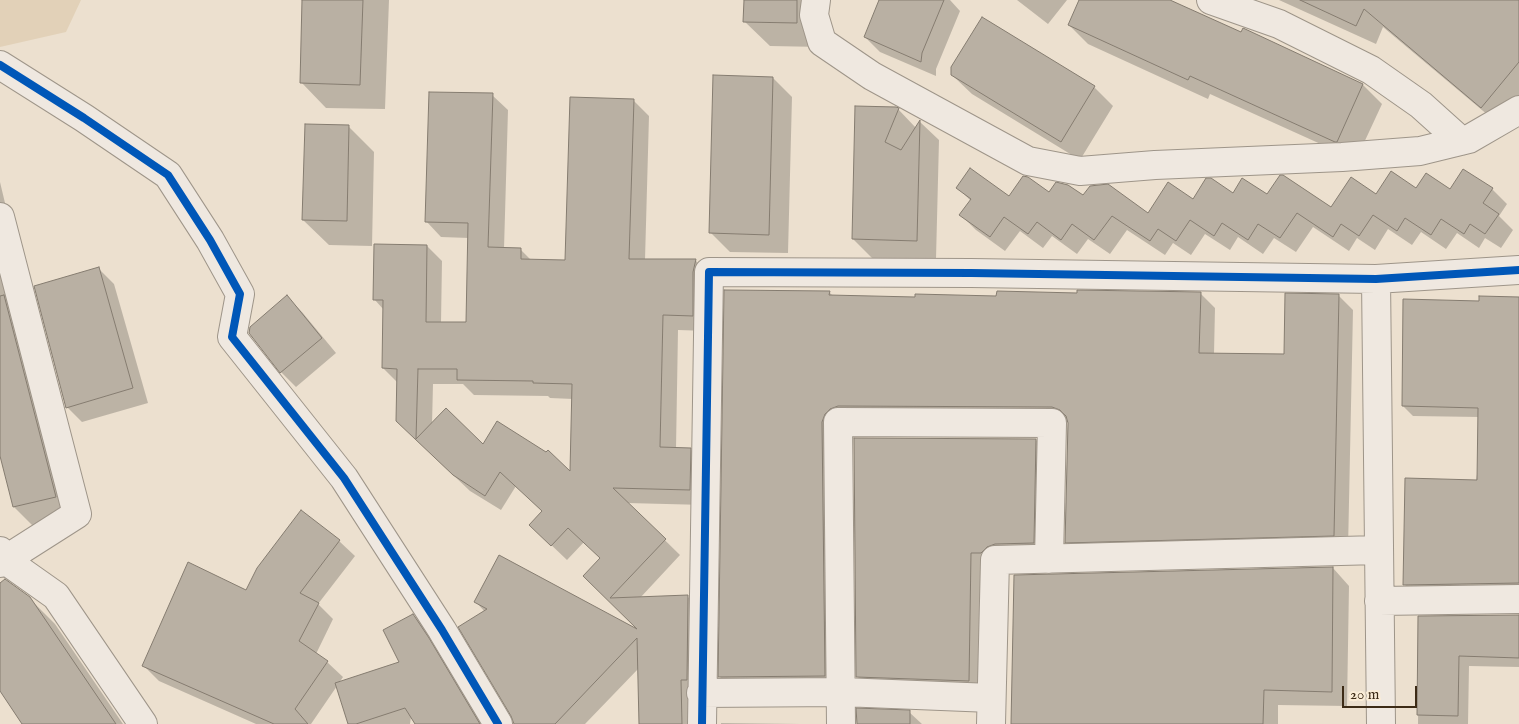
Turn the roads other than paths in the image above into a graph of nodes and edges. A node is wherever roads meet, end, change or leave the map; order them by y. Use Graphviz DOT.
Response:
graph roads {
  1 [pos="816,0"];
  2 [pos="1211,0"];
  3 [pos="0,65"];
  4 [pos="1519,110"];
  5 [pos="1461,141"];
  6 [pos="0,217"];
  7 [pos="1519,270"];
  8 [pos="1376,279"];
  9 [pos="1379,550"];
  10 [pos="2,558"];
  11 [pos="1050,559"];
  12 [pos="1519,598"];
  13 [pos="1379,601"];
  14 [pos="842,692"];
  15 [pos="701,693"];
  16 [pos="991,711"];
  17 [pos="143,724"];
  18 [pos="498,724"];
  19 [pos="702,724"];
  20 [pos="842,724"];
  21 [pos="1381,724"];
  1 -- 5 [label="street"];
  2 -- 5 [label="street"];
  3 -- 18 [label="street"];
  4 -- 5 [label="street"];
  6 -- 10 [label="street"];
  7 -- 8 [label="street"];
  8 -- 9 [label="street"];
  8 -- 15 [label="street"];
  9 -- 11 [label="street"];
  9 -- 13 [label="street"];
  10 -- 17 [label="street"];
  11 -- 14 [label="street"];
  11 -- 16 [label="street"];
  12 -- 13 [label="street"];
  13 -- 21 [label="street"];
  14 -- 15 [label="street"];
  14 -- 16 [label="street"];
  14 -- 20 [label="street"];
  15 -- 19 [label="street"];
}
